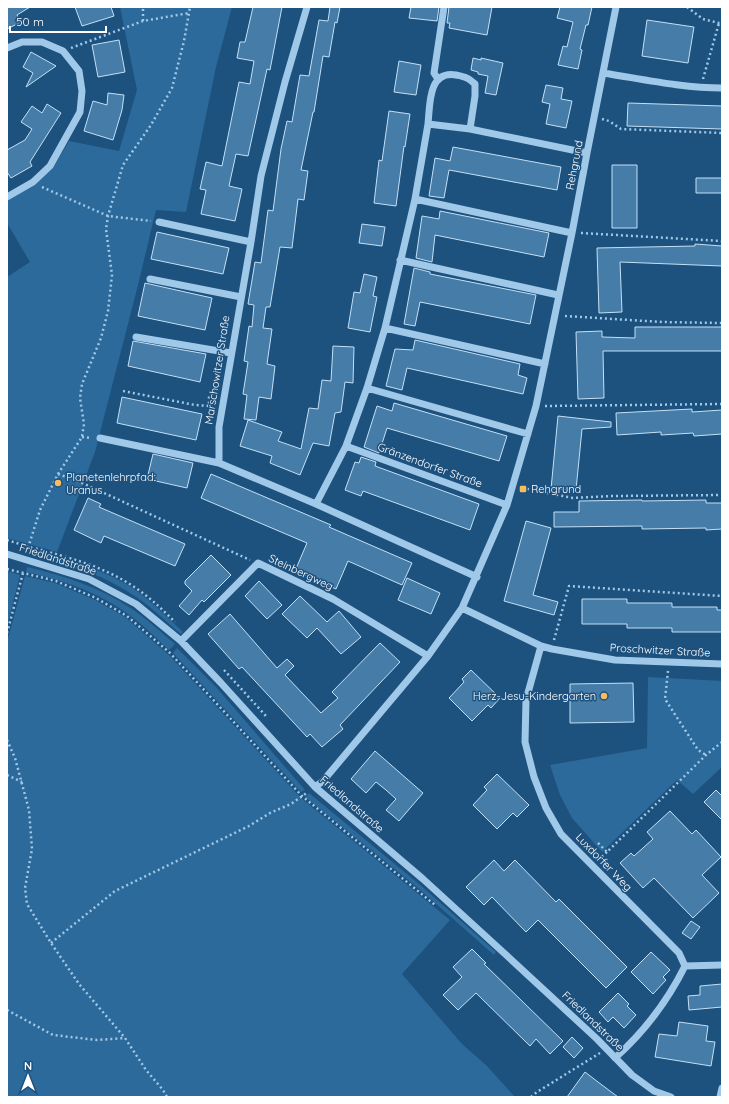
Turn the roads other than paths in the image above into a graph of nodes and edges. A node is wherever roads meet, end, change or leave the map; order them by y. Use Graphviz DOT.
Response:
graph roads {
  1 [pos="307,7"];
  2 [pos="444,7"];
  3 [pos="616,7"];
  4 [pos="7,48"];
  5 [pos="603,73"];
  6 [pos="438,79"];
  7 [pos="722,88"];
  8 [pos="428,124"];
  9 [pos="470,129"];
  10 [pos="587,153"];
  11 [pos="7,197"];
  12 [pos="415,198"];
  13 [pos="159,222"];
  14 [pos="572,233"];
  15 [pos="251,242"];
  16 [pos="400,260"];
  17 [pos="150,279"];
  18 [pos="558,295"];
  19 [pos="241,297"];
  20 [pos="385,328"];
  21 [pos="136,337"];
  22 [pos="231,353"];
  23 [pos="545,364"];
  24 [pos="367,388"];
  25 [pos="528,434"];
  26 [pos="100,438"];
  27 [pos="346,446"];
  28 [pos="219,463"];
  29 [pos="316,504"];
  30 [pos="507,505"];
  31 [pos="7,554"];
  32 [pos="477,576"];
  33 [pos="462,608"];
  34 [pos="181,642"];
  35 [pos="542,646"];
  36 [pos="428,656"];
  37 [pos="722,664"];
  38 [pos="315,787"];
  39 [pos="722,965"];
  40 [pos="685,966"];
  41 [pos="615,1058"];
  42 [pos="722,1088"];
  43 [pos="671,1097"];
  44 [pos="720,1097"];
  1 -- 15 [label="street, Marschowitzer Straße"];
  2 -- 6 [label="street"];
  3 -- 5 [label="street, Rehgrund"];
  4 -- 11 [label="street"];
  5 -- 7 [label="street"];
  5 -- 10 [label="street, Rehgrund"];
  6 -- 8 [label="street"];
  6 -- 9 [label="street"];
  8 -- 9 [label="street"];
  8 -- 12 [label="street"];
  9 -- 10 [label="street"];
  10 -- 14 [label="street, Rehgrund"];
  12 -- 14 [label="street"];
  12 -- 16 [label="street"];
  13 -- 15 [label="street"];
  14 -- 18 [label="street, Rehgrund"];
  15 -- 19 [label="street, Marschowitzer Straße"];
  16 -- 18 [label="street"];
  16 -- 20 [label="street"];
  17 -- 19 [label="street"];
  18 -- 23 [label="street, Rehgrund"];
  19 -- 22 [label="street, Marschowitzer Straße"];
  20 -- 23 [label="street"];
  20 -- 24 [label="street"];
  21 -- 22 [label="street"];
  22 -- 28 [label="street, Marschowitzer Straße"];
  23 -- 25 [label="street, Rehgrund"];
  24 -- 25 [label="street"];
  24 -- 27 [label="street"];
  25 -- 30 [label="street, Rehgrund"];
  26 -- 28 [label="street"];
  27 -- 29 [label="street"];
  27 -- 30 [label="street, Gränzendorfer Straße"];
  28 -- 29 [label="street"];
  29 -- 32 [label="street"];
  30 -- 32 [label="street, Rehgrund"];
  31 -- 34 [label="street, Friedlandstraße"];
  32 -- 33 [label="street, Rehgrund"];
  33 -- 35 [label="street, Proschwitzer Straße"];
  33 -- 36 [label="street, Rehgrund"];
  34 -- 36 [label="street, Steinbergweg"];
  34 -- 38 [label="street, Friedlandstraße"];
  35 -- 37 [label="street, Proschwitzer Straße"];
  35 -- 40 [label="street, Luxdorfer Weg"];
  36 -- 38 [label="street, Rehgrund"];
  38 -- 41 [label="street, Friedlandstraße"];
  39 -- 40 [label="street"];
  40 -- 41 [label="street"];
  41 -- 43 [label="street, Friedlandstraße"];
  42 -- 44 [label="street"];
}
